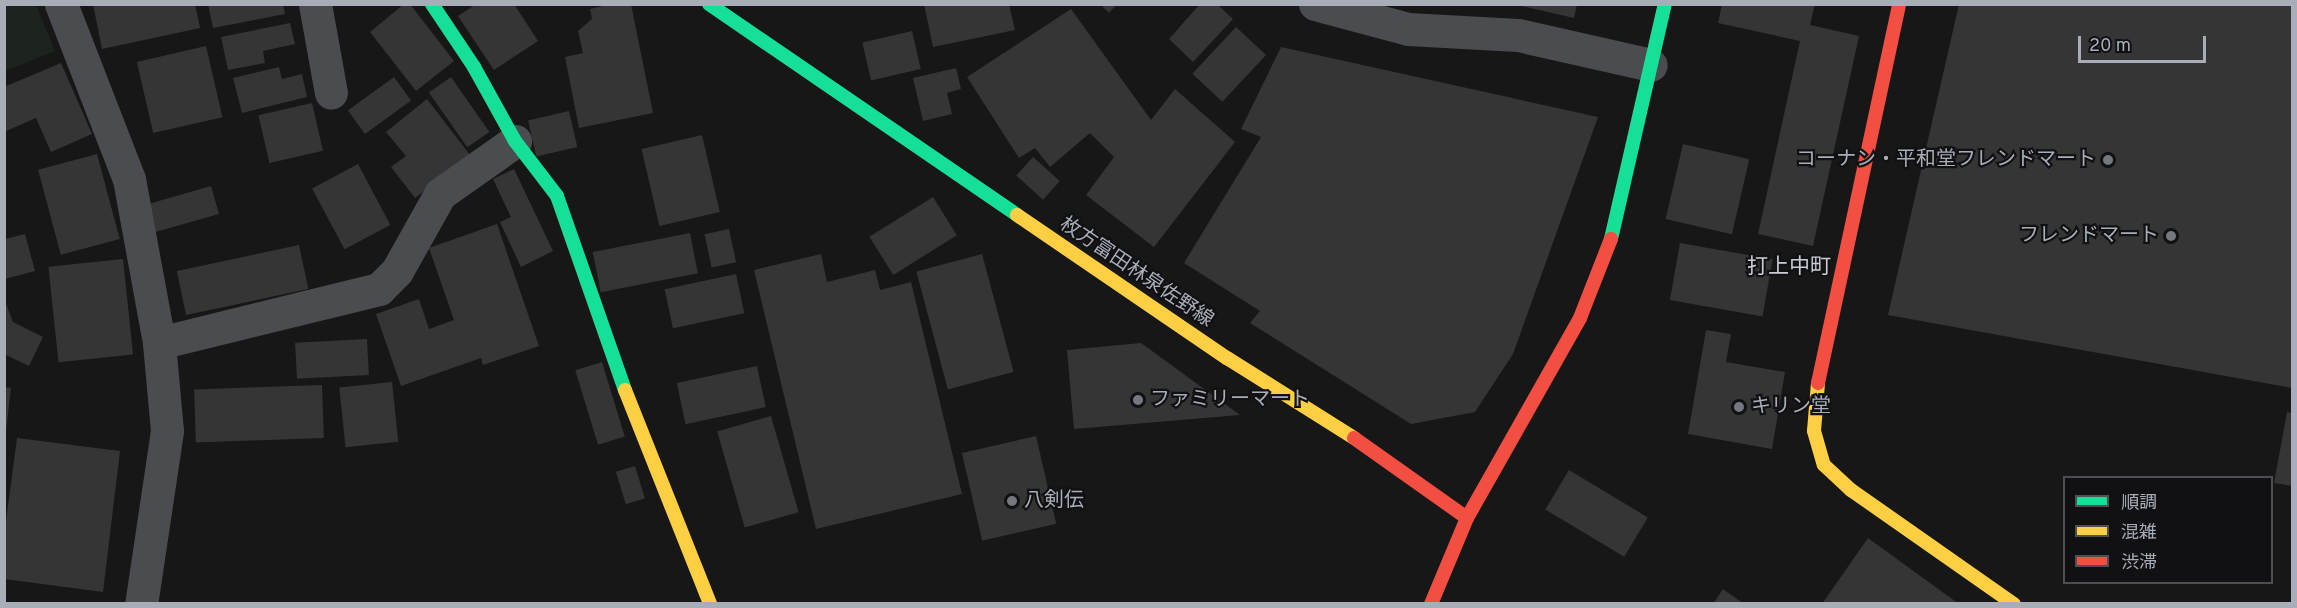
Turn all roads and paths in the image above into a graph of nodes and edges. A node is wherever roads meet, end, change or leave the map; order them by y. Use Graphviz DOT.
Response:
graph roads {
  1 [pos="61,4"];
  2 [pos="315,4"];
  3 [pos="432,4"];
  4 [pos="710,4"];
  5 [pos="1315,4"];
  6 [pos="1665,4"];
  7 [pos="1899,4"];
  8 [pos="1651,65"];
  9 [pos="331,93"];
  10 [pos="514,141"];
  11 [pos="159,343"];
  12 [pos="1467,518"];
  13 [pos="141,603"];
  14 [pos="710,603"];
  15 [pos="1431,603"];
  16 [pos="2014,603"];
  1 -- 11 [label="street"];
  2 -- 9 [label="street"];
  3 -- 10 [label="street"];
  4 -- 12 [label="street, 枚方富田林泉佐野線"];
  5 -- 8 [label="street"];
  6 -- 8 [label="street"];
  7 -- 16 [label="street"];
  8 -- 12 [label="street"];
  10 -- 11 [label="street"];
  10 -- 14 [label="street"];
  11 -- 13 [label="street"];
  12 -- 15 [label="street"];
}
